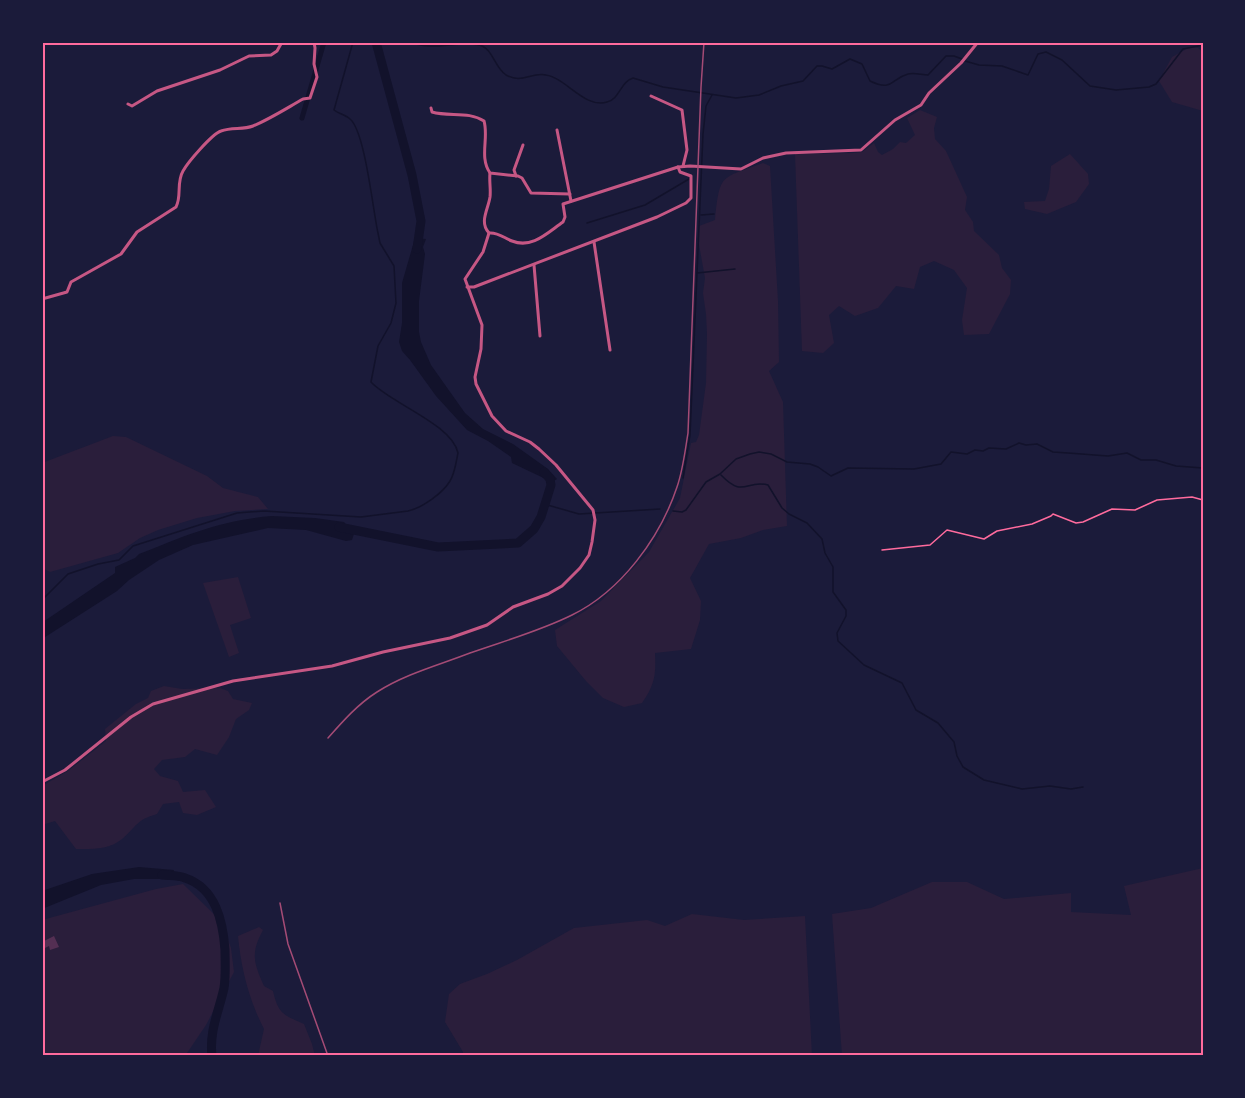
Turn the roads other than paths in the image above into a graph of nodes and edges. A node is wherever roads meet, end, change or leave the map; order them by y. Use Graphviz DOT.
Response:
graph roads {
  1 [pos="282,42"];
  2 [pos="314,42"];
  3 [pos="322,42"];
  4 [pos="328,42"];
  5 [pos="978,42"];
  6 [pos="651,96"];
  7 [pos="128,104"];
  8 [pos="431,108"];
  9 [pos="557,130"];
  10 [pos="523,145"];
  11 [pos="683,166"];
  12 [pos="678,167"];
  13 [pos="490,172"];
  14 [pos="516,176"];
  15 [pos="570,194"];
  16 [pos="571,201"];
  17 [pos="489,233"];
  18 [pos="594,242"];
  19 [pos="534,265"];
  20 [pos="467,287"];
  21 [pos="42,299"];
  22 [pos="540,336"];
  23 [pos="610,350"];
  24 [pos="42,782"];
  1 -- 7 [label="street"];
  2 -- 21 [label="street"];
  3 -- 4 [label="street"];
  5 -- 11 [label="street"];
  6 -- 11 [label="street"];
  8 -- 13 [label="street"];
  9 -- 15 [label="street"];
  10 -- 14 [label="street"];
  11 -- 12 [label="street"];
  12 -- 16 [label="street"];
  12 -- 18 [label="street"];
  13 -- 14 [label="street"];
  13 -- 17 [label="street"];
  14 -- 15 [label="street"];
  15 -- 16 [label="street"];
  16 -- 17 [label="street"];
  17 -- 20 [label="street"];
  18 -- 19 [label="street"];
  18 -- 23 [label="street"];
  19 -- 20 [label="street"];
  19 -- 22 [label="street"];
  20 -- 24 [label="street"];
}
